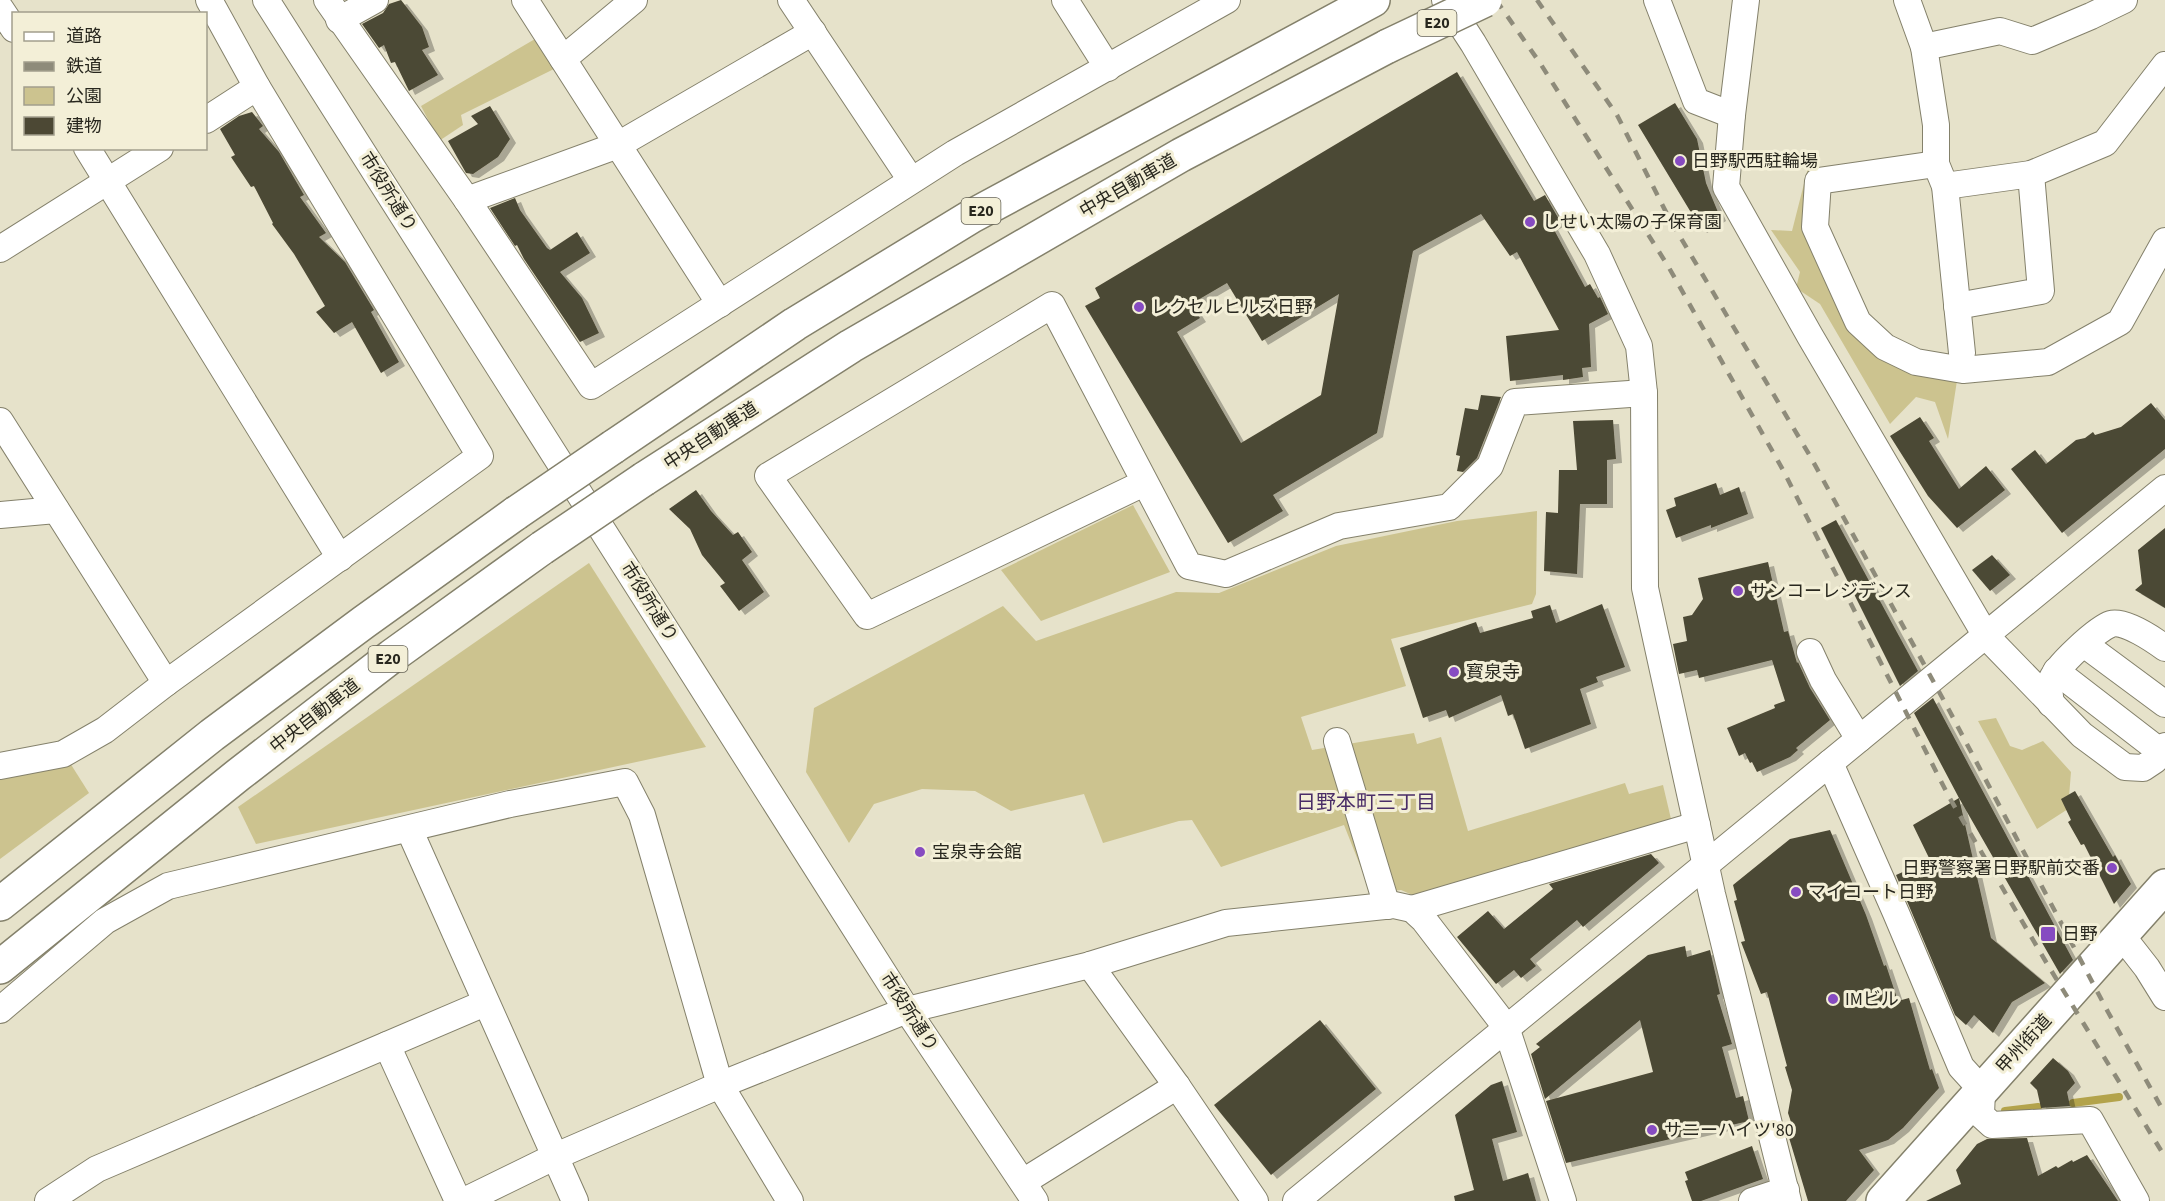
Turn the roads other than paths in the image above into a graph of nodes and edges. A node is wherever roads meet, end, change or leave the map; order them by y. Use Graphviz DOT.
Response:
graph roads {
  1 [pos="209,0"];
  2 [pos="266,0"];
  3 [pos="375,0"];
  4 [pos="525,0"];
  5 [pos="634,0"];
  6 [pos="791,0"];
  7 [pos="1065,0"];
  8 [pos="1194,0"];
  9 [pos="1227,0"];
  10 [pos="1445,0"];
  11 [pos="1485,0"];
  12 [pos="1657,0"];
  13 [pos="1746,0"];
  14 [pos="1907,0"];
  15 [pos="2124,0"];
  16 [pos="1369,2"];
  17 [pos="0,8"];
  18 [pos="333,10"];
  19 [pos="12,26"];
  20 [pos="813,32"];
  21 [pos="1924,46"];
  22 [pos="563,59"];
  23 [pos="2165,65"];
  24 [pos="1108,68"];
  25 [pos="257,87"];
  26 [pos="1732,115"];
  27 [pos="207,119"];
  28 [pos="618,145"];
  29 [pos="88,150"];
  30 [pos="157,150"];
  31 [pos="2031,174"];
  32 [pos="1940,175"];
  33 [pos="911,180"];
  34 [pos="108,182"];
  35 [pos="466,200"];
  36 [pos="2165,241"];
  37 [pos="0,249"];
  38 [pos="720,304"];
  39 [pos="1957,306"];
  40 [pos="1962,353"];
  41 [pos="1644,393"];
  42 [pos="0,421"];
  43 [pos="1144,483"];
  44 [pos="2165,488"];
  45 [pos="56,510"];
  46 [pos="0,515"];
  47 [pos="340,558"];
  48 [pos="1986,636"];
  49 [pos="2162,641"];
  50 [pos="2084,644"];
  51 [pos="1810,652"];
  52 [pos="2015,666"];
  53 [pos="2058,668"];
  54 [pos="166,683"];
  55 [pos="2051,704"];
  56 [pos="2165,704"];
  57 [pos="1859,740"];
  58 [pos="1337,741"];
  59 [pos="2163,749"];
  60 [pos="1830,763"];
  61 [pos="0,766"];
  62 [pos="1697,825"];
  63 [pos="409,829"];
  64 [pos="1706,864"];
  65 [pos="2165,886"];
  66 [pos="0,904"];
  67 [pos="1387,906"];
  68 [pos="1412,909"];
  69 [pos="2122,936"];
  70 [pos="1090,965"];
  71 [pos="0,967"];
  72 [pos="2165,997"];
  73 [pos="485,1003"];
  74 [pos="0,1010"];
  75 [pos="907,1010"];
  76 [pos="1506,1027"];
  77 [pos="387,1045"];
  78 [pos="720,1085"];
  79 [pos="1177,1086"];
  80 [pos="1982,1090"];
  81 [pos="556,1156"];
  82 [pos="1029,1191"];
  83 [pos="1787,1195"];
  84 [pos="48,1201"];
  85 [pos="458,1201"];
  86 [pos="464,1201"];
  87 [pos="574,1201"];
  88 [pos="790,1201"];
  89 [pos="1255,1201"];
  90 [pos="1296,1201"];
  91 [pos="1563,1201"];
  92 [pos="1752,1201"];
  93 [pos="1883,1201"];
  94 [pos="2136,1201"];
  1 -- 25 [label="street"];
  2 -- 75 [label="street, 市役所通り"];
  3 -- 18 [label="street"];
  4 -- 22 [label="street"];
  5 -- 22 [label="street"];
  6 -- 20 [label="street"];
  7 -- 24 [label="street"];
  8 -- 24 [label="street"];
  9 -- 24 [label="street"];
  10 -- 41 [label="street"];
  11 -- 71 [label="main road, 中央自動車道 / E20, bridge"];
  12 -- 26 [label="street"];
  13 -- 26 [label="street"];
  14 -- 21 [label="street"];
  15 -- 21 [label="street"];
  16 -- 66 [label="main road, E20, bridge"];
  17 -- 19 [label="street"];
  18 -- 35 [label="street"];
  20 -- 28 [label="street"];
  20 -- 33 [label="street"];
  21 -- 32 [label="street"];
  22 -- 28 [label="street"];
  23 -- 31 [label="street"];
  24 -- 33 [label="street"];
  25 -- 27 [label="street"];
  25 -- 47 [label="street"];
  26 -- 48 [label="street"];
  28 -- 35 [label="street"];
  28 -- 38 [label="street"];
  29 -- 34 [label="street"];
  30 -- 34 [label="street"];
  31 -- 32 [label="street"];
  31 -- 39 [label="street"];
  32 -- 36 [label="street"];
  32 -- 39 [label="street"];
  33 -- 38 [label="street"];
  34 -- 37 [label="street"];
  34 -- 47 [label="street"];
  35 -- 38 [label="street"];
  39 -- 40 [label="street"];
  41 -- 43 [label="street"];
  41 -- 62 [label="street"];
  42 -- 45 [label="street"];
  43 -- 43 [label="street"];
  44 -- 48 [label="street"];
  45 -- 46 [label="street"];
  45 -- 54 [label="street"];
  47 -- 54 [label="street"];
  48 -- 52 [label="street"];
  48 -- 57 [label="street"];
  49 -- 50 [label="street"];
  50 -- 53 [label="street"];
  50 -- 56 [label="street"];
  51 -- 57 [label="street"];
  52 -- 53 [label="street"];
  52 -- 55 [label="street"];
  53 -- 55 [label="street"];
  53 -- 59 [label="street"];
  54 -- 61 [label="street"];
  55 -- 59 [label="street"];
  57 -- 60 [label="street"];
  58 -- 67 [label="street"];
  60 -- 64 [label="street"];
  60 -- 80 [label="street"];
  62 -- 64 [label="street"];
  62 -- 68 [label="street"];
  63 -- 73 [label="street"];
  63 -- 74 [label="street"];
  63 -- 78 [label="street"];
  64 -- 76 [label="street"];
  64 -- 83 [label="street"];
  65 -- 69 [label="main road, 甲州街道"];
  67 -- 68 [label="street"];
  67 -- 70 [label="street"];
  68 -- 76 [label="street"];
  69 -- 72 [label="street"];
  69 -- 80 [label="main road, 甲州街道"];
  70 -- 75 [label="street"];
  70 -- 79 [label="street"];
  73 -- 77 [label="street"];
  73 -- 81 [label="street"];
  75 -- 78 [label="street"];
  75 -- 82 [label="street, 市役所通り"];
  76 -- 90 [label="street"];
  76 -- 91 [label="street"];
  77 -- 84 [label="street"];
  77 -- 85 [label="street"];
  78 -- 81 [label="street"];
  78 -- 88 [label="street"];
  79 -- 82 [label="street"];
  79 -- 89 [label="street"];
  80 -- 93 [label="main road, 甲州街道"];
  80 -- 94 [label="street"];
  81 -- 86 [label="street"];
  81 -- 87 [label="street"];
  83 -- 92 [label="street"];
}
